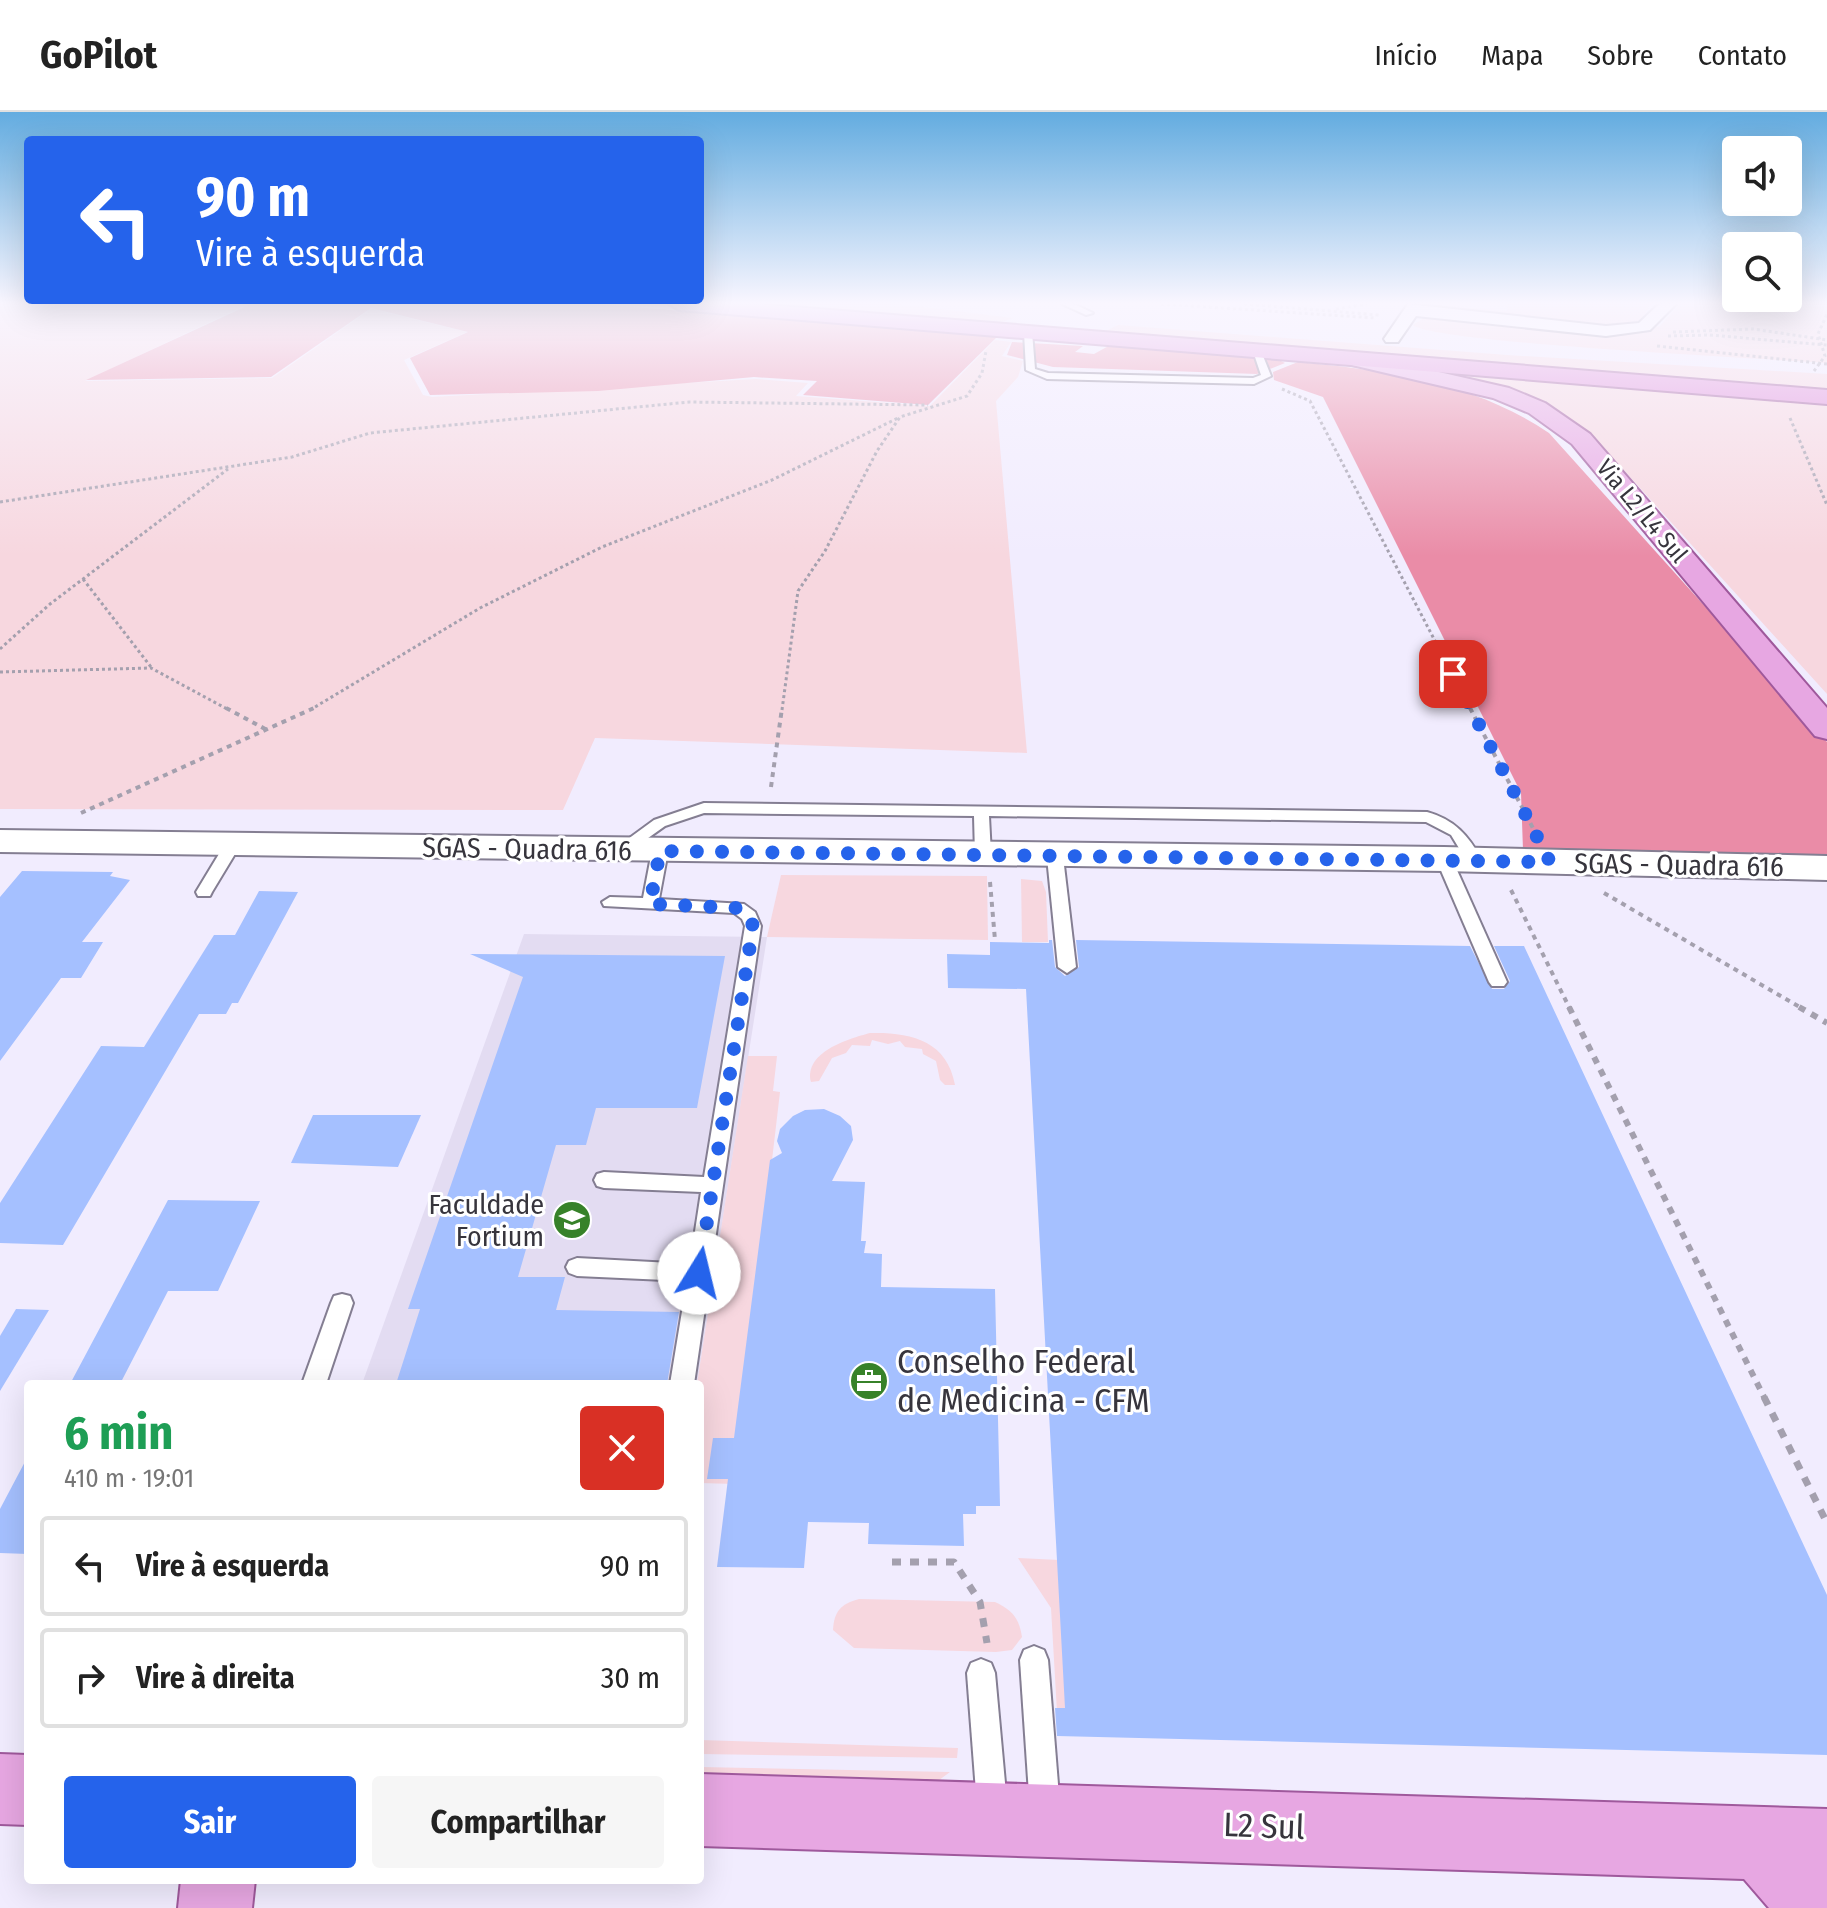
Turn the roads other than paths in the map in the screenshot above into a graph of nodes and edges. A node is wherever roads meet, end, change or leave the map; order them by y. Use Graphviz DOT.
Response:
graph roads {
  1 [pos="1479,388"];
  2 [pos="1713,388"];
  3 [pos="1827,397"];
  4 [pos="1824,720"];
  5 [pos="981,811"];
  6 [pos="0,841"];
  7 [pos="233,844"];
  8 [pos="621,850"];
  9 [pos="660,851"];
  10 [pos="983,855"];
  11 [pos="1055,857"];
  12 [pos="1473,860"];
  13 [pos="1827,868"];
  14 [pos="204,892"];
  15 [pos="610,902"];
  16 [pos="650,904"];
  17 [pos="1067,967"];
  18 [pos="1498,982"];
  19 [pos="604,1180"];
  20 [pos="713,1185"];
  21 [pos="577,1267"];
  22 [pos="699,1273"];
  23 [pos="342,1303"];
  24 [pos="315,1380"];
  25 [pos="683,1380"];
  26 [pos="1034,1660"];
  27 [pos="981,1673"];
  28 [pos="0,1789"];
  29 [pos="24,1790"];
  30 [pos="704,1810"];
  31 [pos="1019,1819"];
  32 [pos="1793,1843"];
  33 [pos="218,1884"];
  34 [pos="215,1908"];
  35 [pos="1818,1908"];
  1 -- 4 [label="main road, Via L2/L4 Sul"];
  2 -- 3 [label="highway"];
  5 -- 8 [label="lane"];
  5 -- 10 [label="lane"];
  5 -- 12 [label="lane"];
  6 -- 7 [label="street, SGAS - Quadra 616"];
  7 -- 8 [label="street, SGAS - Quadra 616"];
  7 -- 14 [label="lane"];
  8 -- 9 [label="street, SGAS - Quadra 616"];
  9 -- 10 [label="street, SGAS - Quadra 616"];
  9 -- 16 [label="lane"];
  10 -- 11 [label="street, SGAS - Quadra 616"];
  11 -- 12 [label="street, SGAS - Quadra 616"];
  11 -- 17 [label="lane"];
  12 -- 13 [label="street, SGAS - Quadra 616"];
  12 -- 18 [label="lane"];
  15 -- 16 [label="lane"];
  16 -- 20 [label="lane"];
  19 -- 20 [label="lane"];
  20 -- 22 [label="lane"];
  21 -- 22 [label="lane"];
  22 -- 25 [label="lane"];
  23 -- 24 [label="lane"];
  26 -- 31 [label="lane"];
  27 -- 31 [label="lane"];
  28 -- 29 [label="main road"];
  30 -- 31 [label="main road, L2 Sul"];
  31 -- 32 [label="main road, L2 Sul"];
  32 -- 35 [label="main road"];
  33 -- 34 [label="main road"];
}
